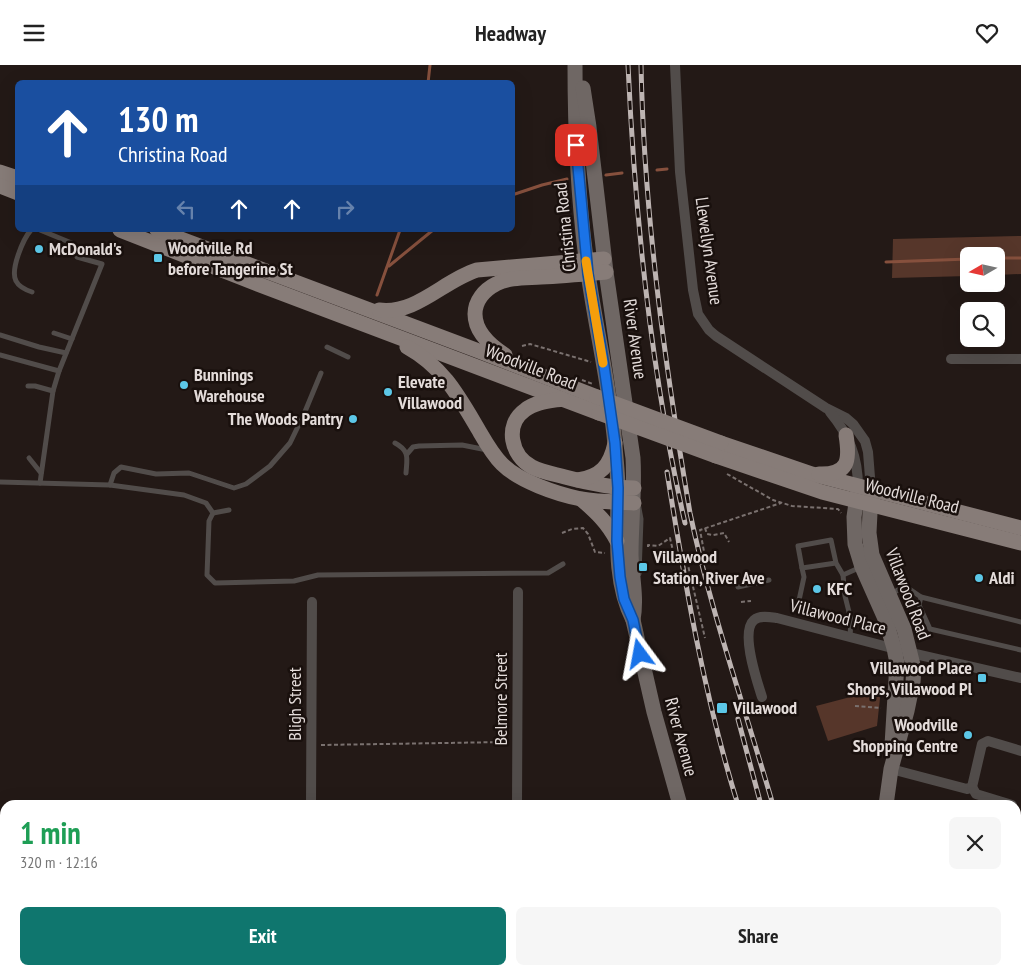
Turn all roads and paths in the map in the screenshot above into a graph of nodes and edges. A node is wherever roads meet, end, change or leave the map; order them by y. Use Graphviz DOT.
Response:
graph roads {
  1 [pos="577,65"];
  2 [pos="675,65"];
  3 [pos="0,172"];
  4 [pos="15,177"];
  5 [pos="0,186"];
  6 [pos="15,192"];
  7 [pos="30,232"];
  8 [pos="45,232"];
  9 [pos="125,232"];
  10 [pos="162,232"];
  11 [pos="605,266"];
  12 [pos="587,267"];
  13 [pos="32,293"];
  14 [pos="368,309"];
  15 [pos="370,327"];
  16 [pos="54,333"];
  17 [pos="0,335"];
  18 [pos="72,339"];
  19 [pos="327,347"];
  20 [pos="66,353"];
  21 [pos="0,355"];
  22 [pos="348,357"];
  23 [pos="951,359"];
  24 [pos="1021,359"];
  25 [pos="526,369"];
  26 [pos="59,371"];
  27 [pos="321,373"];
  28 [pos="28,387"];
  29 [pos="53,391"];
  30 [pos="562,399"];
  31 [pos="826,408"];
  32 [pos="846,435"];
  33 [pos="395,443"];
  34 [pos="615,443"];
  35 [pos="718,449"];
  36 [pos="491,450"];
  37 [pos="407,454"];
  38 [pos="29,458"];
  39 [pos="723,471"];
  40 [pos="41,473"];
  41 [pos="406,473"];
  42 [pos="812,474"];
  43 [pos="576,480"];
  44 [pos="0,482"];
  45 [pos="40,483"];
  46 [pos="110,485"];
  47 [pos="618,495"];
  48 [pos="634,496"];
  49 [pos="864,496"];
  50 [pos="581,499"];
  51 [pos="781,503"];
  52 [pos="229,511"];
  53 [pos="213,513"];
  54 [pos="843,515"];
  55 [pos="1021,527"];
  56 [pos="705,528"];
  57 [pos="562,533"];
  58 [pos="617,541"];
  59 [pos="729,542"];
  60 [pos="1021,543"];
  61 [pos="605,553"];
  62 [pos="647,555"];
  63 [pos="687,561"];
  64 [pos="836,563"];
  65 [pos="563,564"];
  66 [pos="862,567"];
  67 [pos="802,568"];
  68 [pos="843,575"];
  69 [pos="769,580"];
  70 [pos="738,587"];
  71 [pos="518,592"];
  72 [pos="883,597"];
  73 [pos="921,597"];
  74 [pos="751,601"];
  75 [pos="312,602"];
  76 [pos="741,602"];
  77 [pos="633,620"];
  78 [pos="852,620"];
  79 [pos="1021,622"];
  80 [pos="850,637"];
  81 [pos="705,638"];
  82 [pos="1021,643"];
  83 [pos="894,648"];
  84 [pos="1020,650"];
  85 [pos="911,653"];
  86 [pos="1021,678"];
  87 [pos="762,697"];
  88 [pos="855,706"];
  89 [pos="886,708"];
  90 [pos="517,742"];
  91 [pos="311,745"];
  92 [pos="1021,751"];
  93 [pos="891,769"];
  94 [pos="972,787"];
  95 [pos="311,800"];
  96 [pos="517,800"];
  97 [pos="679,800"];
  98 [pos="887,800"];
  99 [pos="996,800"];
  1 -- 11 [label="main road, River Avenue"];
  1 -- 12 [label="main road, Christina Road"];
  2 -- 31 [label="street, Llewellyn Avenue"];
  3 -- 4 [label="main road"];
  5 -- 6 [label="main road"];
  7 -- 13 [label="lane"];
  8 -- 18 [label="lane"];
  9 -- 15 [label="main road, Woodville Road"];
  10 -- 14 [label="main road, Woodville Road"];
  11 -- 12 [label="main road"];
  11 -- 48 [label="main road, River Avenue"];
  12 -- 14 [label="main road"];
  12 -- 25 [label="main road"];
  12 -- 34 [label="main road, Christina Road"];
  14 -- 25 [label="main road, Woodville Road"];
  15 -- 30 [label="main road, Woodville Road"];
  15 -- 36 [label="main road"];
  16 -- 18 [label="lane"];
  17 -- 20 [label="lane"];
  18 -- 20 [label="lane"];
  19 -- 22 [label="lane"];
  20 -- 26 [label="lane"];
  21 -- 26 [label="lane"];
  23 -- 24 [label="street"];
  25 -- 35 [label="main road, Woodville Road, bridge"];
  26 -- 29 [label="lane"];
  27 -- 46 [label="lane"];
  28 -- 29 [label="lane"];
  29 -- 40 [label="lane"];
  30 -- 35 [label="main road, Woodville Road, bridge"];
  30 -- 43 [label="main road"];
  31 -- 32 [label="street, Llewellyn Avenue"];
  31 -- 49 [label="street, Llewellyn Avenue"];
  32 -- 42 [label="main road"];
  32 -- 49 [label="street, Llewellyn Avenue"];
  33 -- 37 [label="lane"];
  34 -- 43 [label="main road"];
  34 -- 47 [label="main road, River Avenue"];
  35 -- 42 [label="main road, Woodville Road"];
  35 -- 49 [label="main road, Woodville Road"];
  36 -- 37 [label="lane"];
  36 -- 50 [label="main road"];
  37 -- 41 [label="lane"];
  38 -- 40 [label="lane"];
  39 -- 51 [label="path"];
  40 -- 45 [label="lane"];
  42 -- 49 [label="main road, Woodville Road"];
  43 -- 47 [label="main road"];
  44 -- 45 [label="lane"];
  45 -- 46 [label="lane"];
  46 -- 53 [label="lane"];
  47 -- 48 [label="main road"];
  47 -- 50 [label="main road"];
  47 -- 58 [label="main road, River Avenue"];
  48 -- 77 [label="main road, River Avenue"];
  49 -- 55 [label="main road, Woodville Road"];
  49 -- 60 [label="main road, Woodville Road"];
  49 -- 66 [label="main road, Villawood Road"];
  49 -- 72 [label="main road, Villawood Road"];
  50 -- 58 [label="main road"];
  51 -- 54 [label="path"];
  51 -- 56 [label="path"];
  52 -- 53 [label="lane"];
  53 -- 65 [label="lane"];
  56 -- 59 [label="path"];
  56 -- 63 [label="path, bridge"];
  57 -- 61 [label="path"];
  58 -- 77 [label="main road, River Avenue"];
  62 -- 63 [label="path, bridge"];
  63 -- 81 [label="path"];
  64 -- 67 [label="lane"];
  64 -- 67 [label="lane"];
  64 -- 68 [label="lane"];
  66 -- 68 [label="lane"];
  66 -- 72 [label="main road, Villawood Road"];
  67 -- 78 [label="lane"];
  68 -- 78 [label="lane"];
  69 -- 70 [label="lane"];
  71 -- 90 [label="street, Belmore Street"];
  72 -- 73 [label="lane"];
  72 -- 83 [label="main road, Villawood Road"];
  72 -- 85 [label="main road, Villawood Road"];
  73 -- 79 [label="lane"];
  73 -- 84 [label="lane"];
  74 -- 76 [label="path"];
  75 -- 91 [label="street, Bligh Street"];
  77 -- 97 [label="main road, River Avenue"];
  78 -- 80 [label="lane"];
  80 -- 83 [label="street, Villawood Place"];
  80 -- 87 [label="street, Villawood Place"];
  82 -- 84 [label="lane"];
  83 -- 85 [label="street, Villawood Place"];
  83 -- 93 [label="main road, Villawood Road"];
  85 -- 86 [label="street, Villawood Place"];
  85 -- 93 [label="main road, Villawood Road"];
  88 -- 89 [label="path"];
  90 -- 91 [label="path"];
  90 -- 96 [label="street, Belmore Street"];
  91 -- 95 [label="street, Bligh Street"];
  92 -- 94 [label="street"];
  93 -- 94 [label="street"];
  93 -- 98 [label="main road, Villawood Road"];
  94 -- 99 [label="street"];
}
